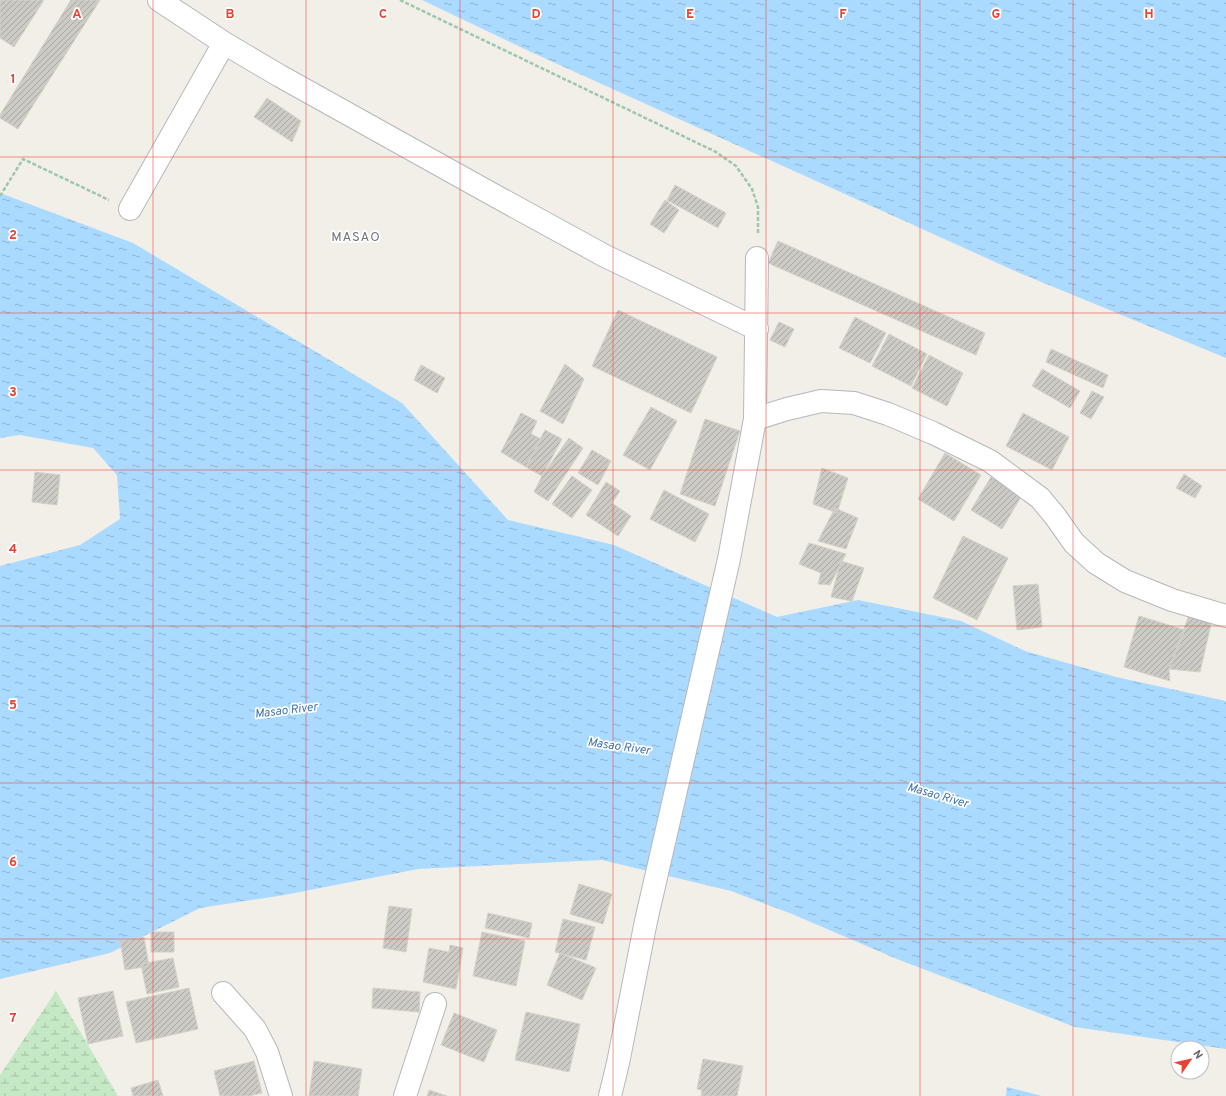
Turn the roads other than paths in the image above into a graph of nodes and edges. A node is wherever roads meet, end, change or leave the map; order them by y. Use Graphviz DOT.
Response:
graph roads {
  1 [pos="159,0"];
  2 [pos="224,43"];
  3 [pos="130,210"];
  4 [pos="757,258"];
  5 [pos="757,329"];
  6 [pos="756,419"];
  7 [pos="1226,616"];
  8 [pos="223,993"];
  9 [pos="436,1004"];
  10 [pos="281,1096"];
  11 [pos="404,1096"];
  12 [pos="610,1096"];
  1 -- 2 [label="street"];
  2 -- 3 [label="street"];
  2 -- 5 [label="street"];
  4 -- 5 [label="street"];
  5 -- 6 [label="street"];
  6 -- 7 [label="street"];
  6 -- 12 [label="street"];
  8 -- 10 [label="street"];
  9 -- 11 [label="street"];
}
